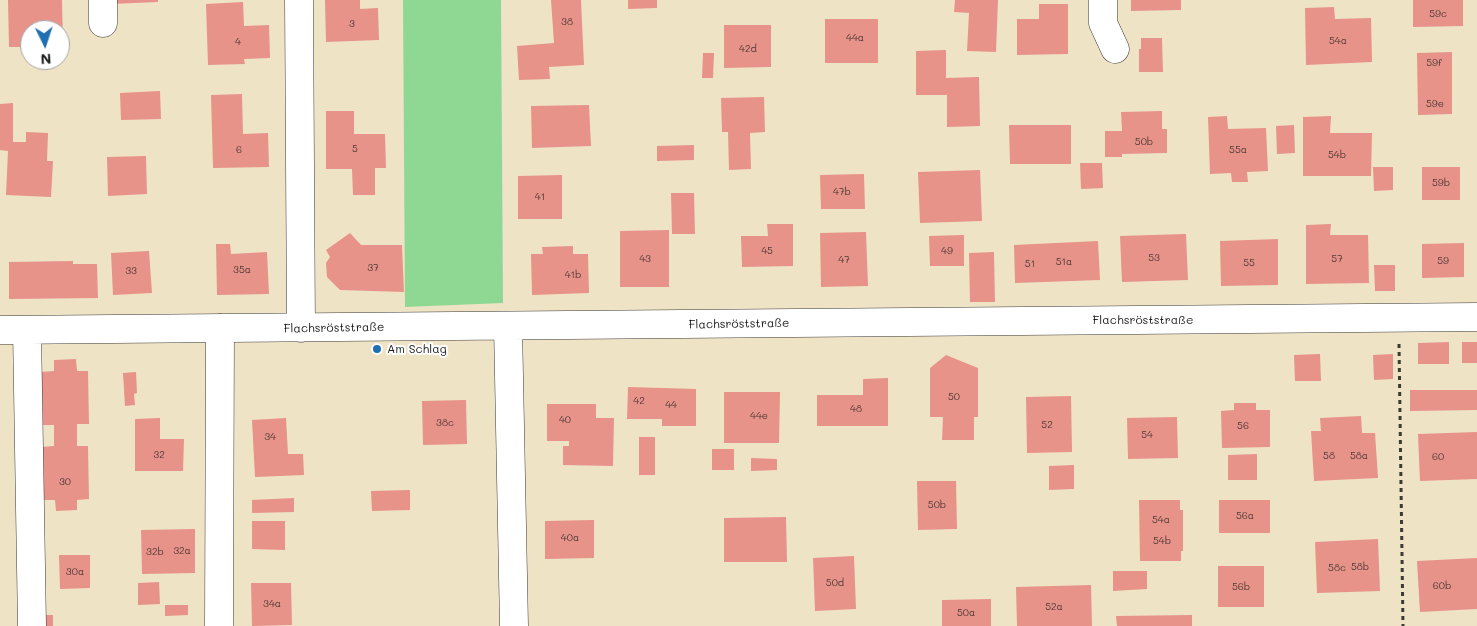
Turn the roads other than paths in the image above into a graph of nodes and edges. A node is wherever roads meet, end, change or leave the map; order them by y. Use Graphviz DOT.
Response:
graph roads {
  1 [pos="299,0"];
  2 [pos="1102,0"];
  3 [pos="1115,49"];
  4 [pos="1477,317"];
  5 [pos="508,326"];
  6 [pos="220,328"];
  7 [pos="301,328"];
  8 [pos="0,330"];
  9 [pos="27,330"];
  10 [pos="32,626"];
  11 [pos="219,626"];
  12 [pos="514,626"];
  1 -- 7 [label="street"];
  2 -- 3 [label="street"];
  4 -- 5 [label="street, Flachsröststraße"];
  5 -- 7 [label="street, Flachsröststraße"];
  5 -- 12 [label="street"];
  6 -- 7 [label="street, Flachsröststraße"];
  6 -- 9 [label="street, Flachsröststraße"];
  6 -- 11 [label="street"];
  8 -- 9 [label="street, Flachsröststraße"];
  9 -- 10 [label="street"];
}
